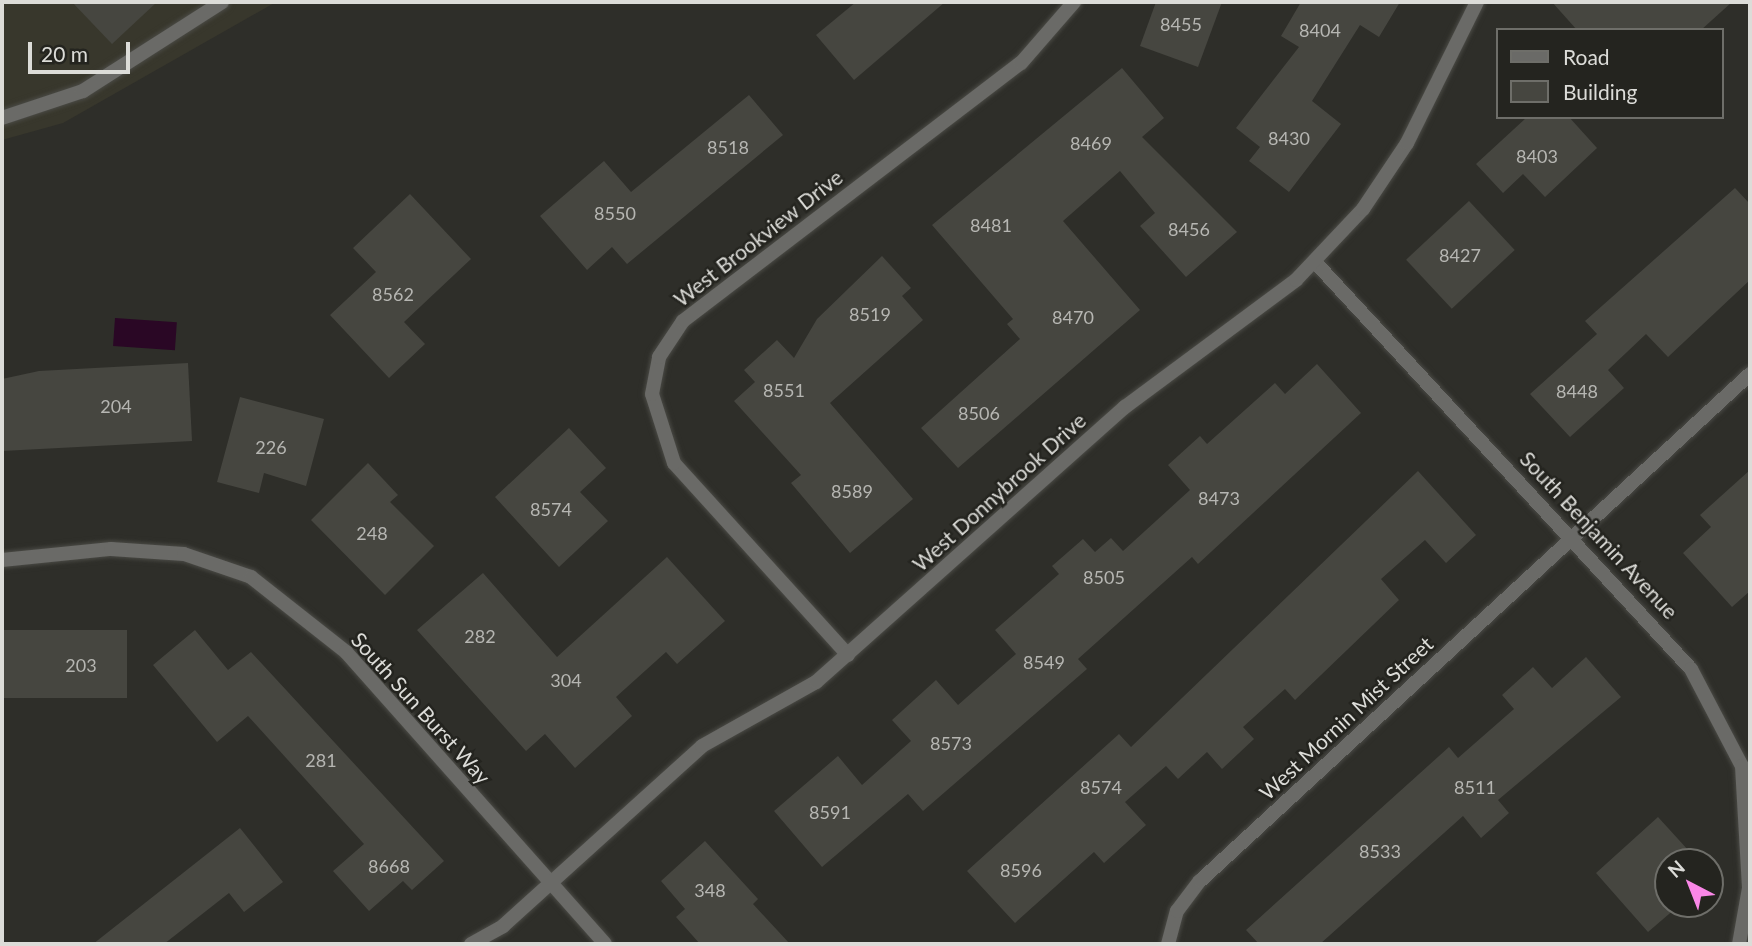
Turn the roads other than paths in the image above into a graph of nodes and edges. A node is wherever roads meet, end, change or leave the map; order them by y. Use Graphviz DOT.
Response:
graph roads {
  1 [pos="222,2"];
  2 [pos="1074,2"];
  3 [pos="1477,2"];
  4 [pos="2,118"];
  5 [pos="1315,262"];
  6 [pos="1750,374"];
  7 [pos="1573,537"];
  8 [pos="2,559"];
  9 [pos="848,655"];
  10 [pos="551,884"];
  11 [pos="1749,888"];
  12 [pos="471,944"];
  13 [pos="605,944"];
  14 [pos="1168,944"];
  15 [pos="1739,944"];
  1 -- 4 [label="street"];
  2 -- 9 [label="street, West Brookview Drive"];
  3 -- 5 [label="street, West Donnybrook Drive"];
  5 -- 7 [label="street, South Benjamin Avenue"];
  5 -- 9 [label="street, West Donnybrook Drive"];
  6 -- 7 [label="street, West Mornin Mist Street"];
  7 -- 11 [label="street, South Benjamin Avenue"];
  7 -- 14 [label="street, West Mornin Mist Street"];
  8 -- 10 [label="street, South Sun Burst Way"];
  9 -- 10 [label="street, West Donnybrook Drive"];
  10 -- 12 [label="street, West Donnybrook Drive"];
  10 -- 13 [label="street, South Sun Burst Way"];
  11 -- 15 [label="street, South Benjamin Avenue"];
}
